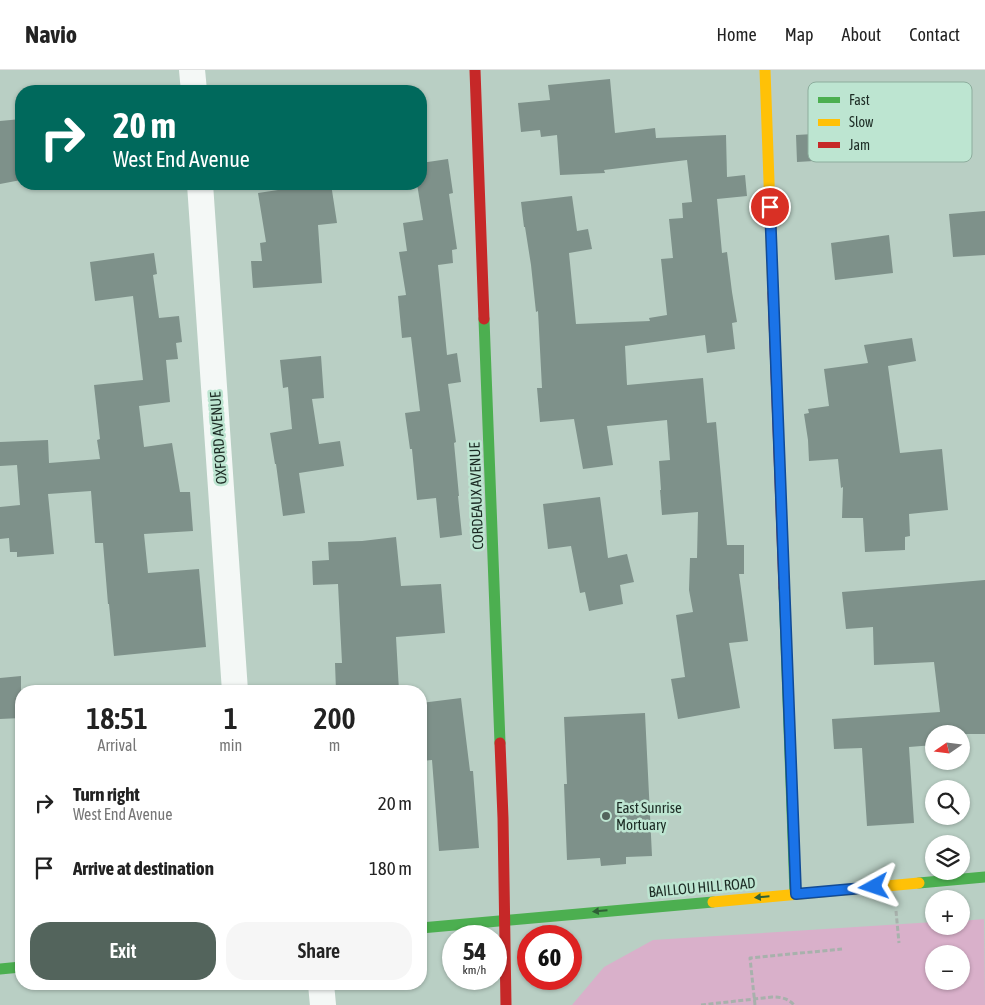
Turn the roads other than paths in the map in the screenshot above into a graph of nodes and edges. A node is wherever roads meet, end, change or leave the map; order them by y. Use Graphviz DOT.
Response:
graph roads {
  1 [pos="192,70"];
  2 [pos="475,70"];
  3 [pos="765,70"];
  4 [pos="193,85"];
  5 [pos="200,190"];
  6 [pos="235,685"];
  7 [pos="985,877"];
  8 [pos="796,894"];
  9 [pos="505,920"];
  10 [pos="427,927"];
  11 [pos="15,968"];
  12 [pos="0,969"];
  13 [pos="322,990"];
  14 [pos="323,1005"];
  15 [pos="506,1005"];
  1 -- 4 [label="street"];
  2 -- 9 [label="street, CORDEAUX AVENUE"];
  3 -- 8 [label="street"];
  5 -- 6 [label="street, OXFORD AVENUE"];
  7 -- 8 [label="street, BAILLOU HILL ROAD"];
  8 -- 9 [label="street, BAILLOU HILL ROAD, one-way"];
  9 -- 10 [label="street, BAILLOU HILL ROAD"];
  9 -- 15 [label="street, CORDEAUX AVENUE"];
  11 -- 12 [label="street"];
  13 -- 14 [label="street"];
}
